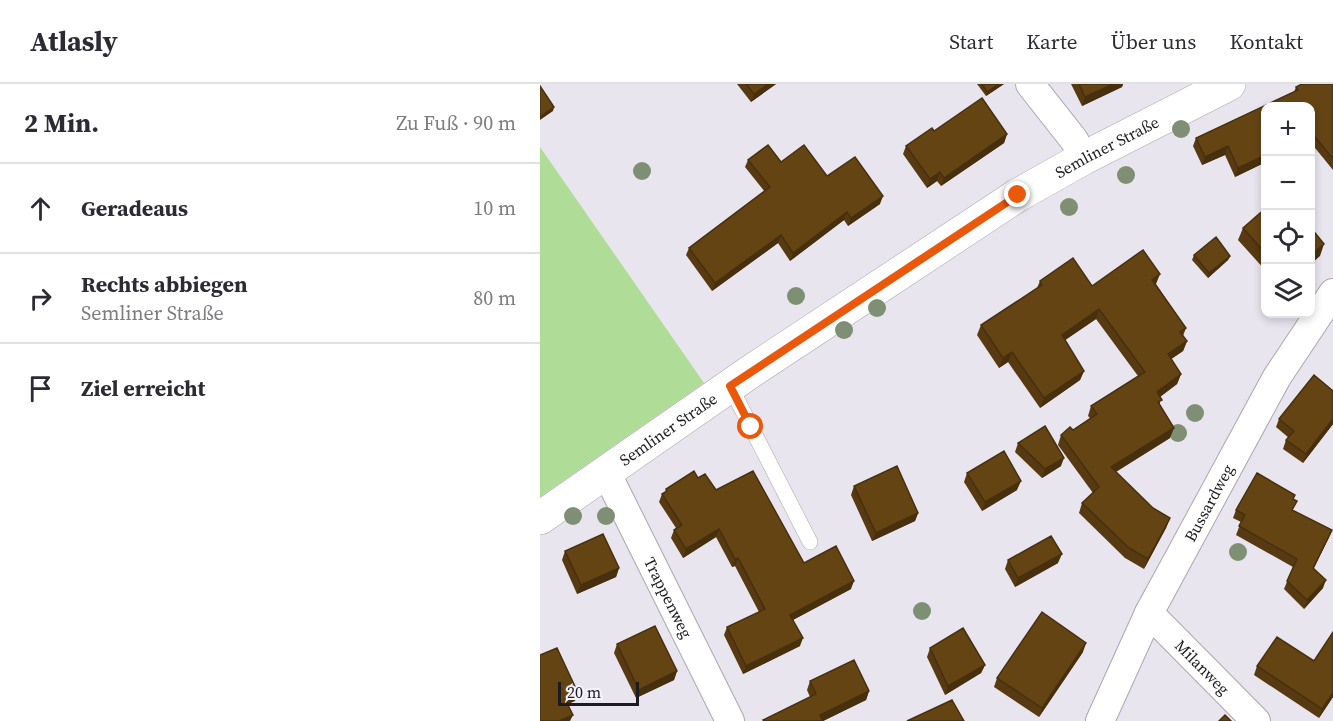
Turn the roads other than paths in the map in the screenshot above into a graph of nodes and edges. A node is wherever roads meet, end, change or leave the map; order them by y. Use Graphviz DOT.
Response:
graph roads {
  1 [pos="1030,84"];
  2 [pos="1229,84"];
  3 [pos="1084,158"];
  4 [pos="1331,302"];
  5 [pos="730,386"];
  6 [pos="606,472"];
  7 [pos="540,518"];
  8 [pos="810,542"];
  9 [pos="1149,613"];
  10 [pos="730,721"];
  11 [pos="1100,721"];
  12 [pos="1256,721"];
  1 -- 3 [label="street"];
  2 -- 3 [label="street, Semliner Straße"];
  3 -- 5 [label="street, Semliner Straße"];
  4 -- 9 [label="street, Bussardweg"];
  5 -- 6 [label="street, Semliner Straße"];
  5 -- 8 [label="lane"];
  6 -- 7 [label="street, Semliner Straße"];
  6 -- 10 [label="street, Trappenweg"];
  9 -- 11 [label="street, Bussardweg"];
  9 -- 12 [label="street, Milanweg"];
}
